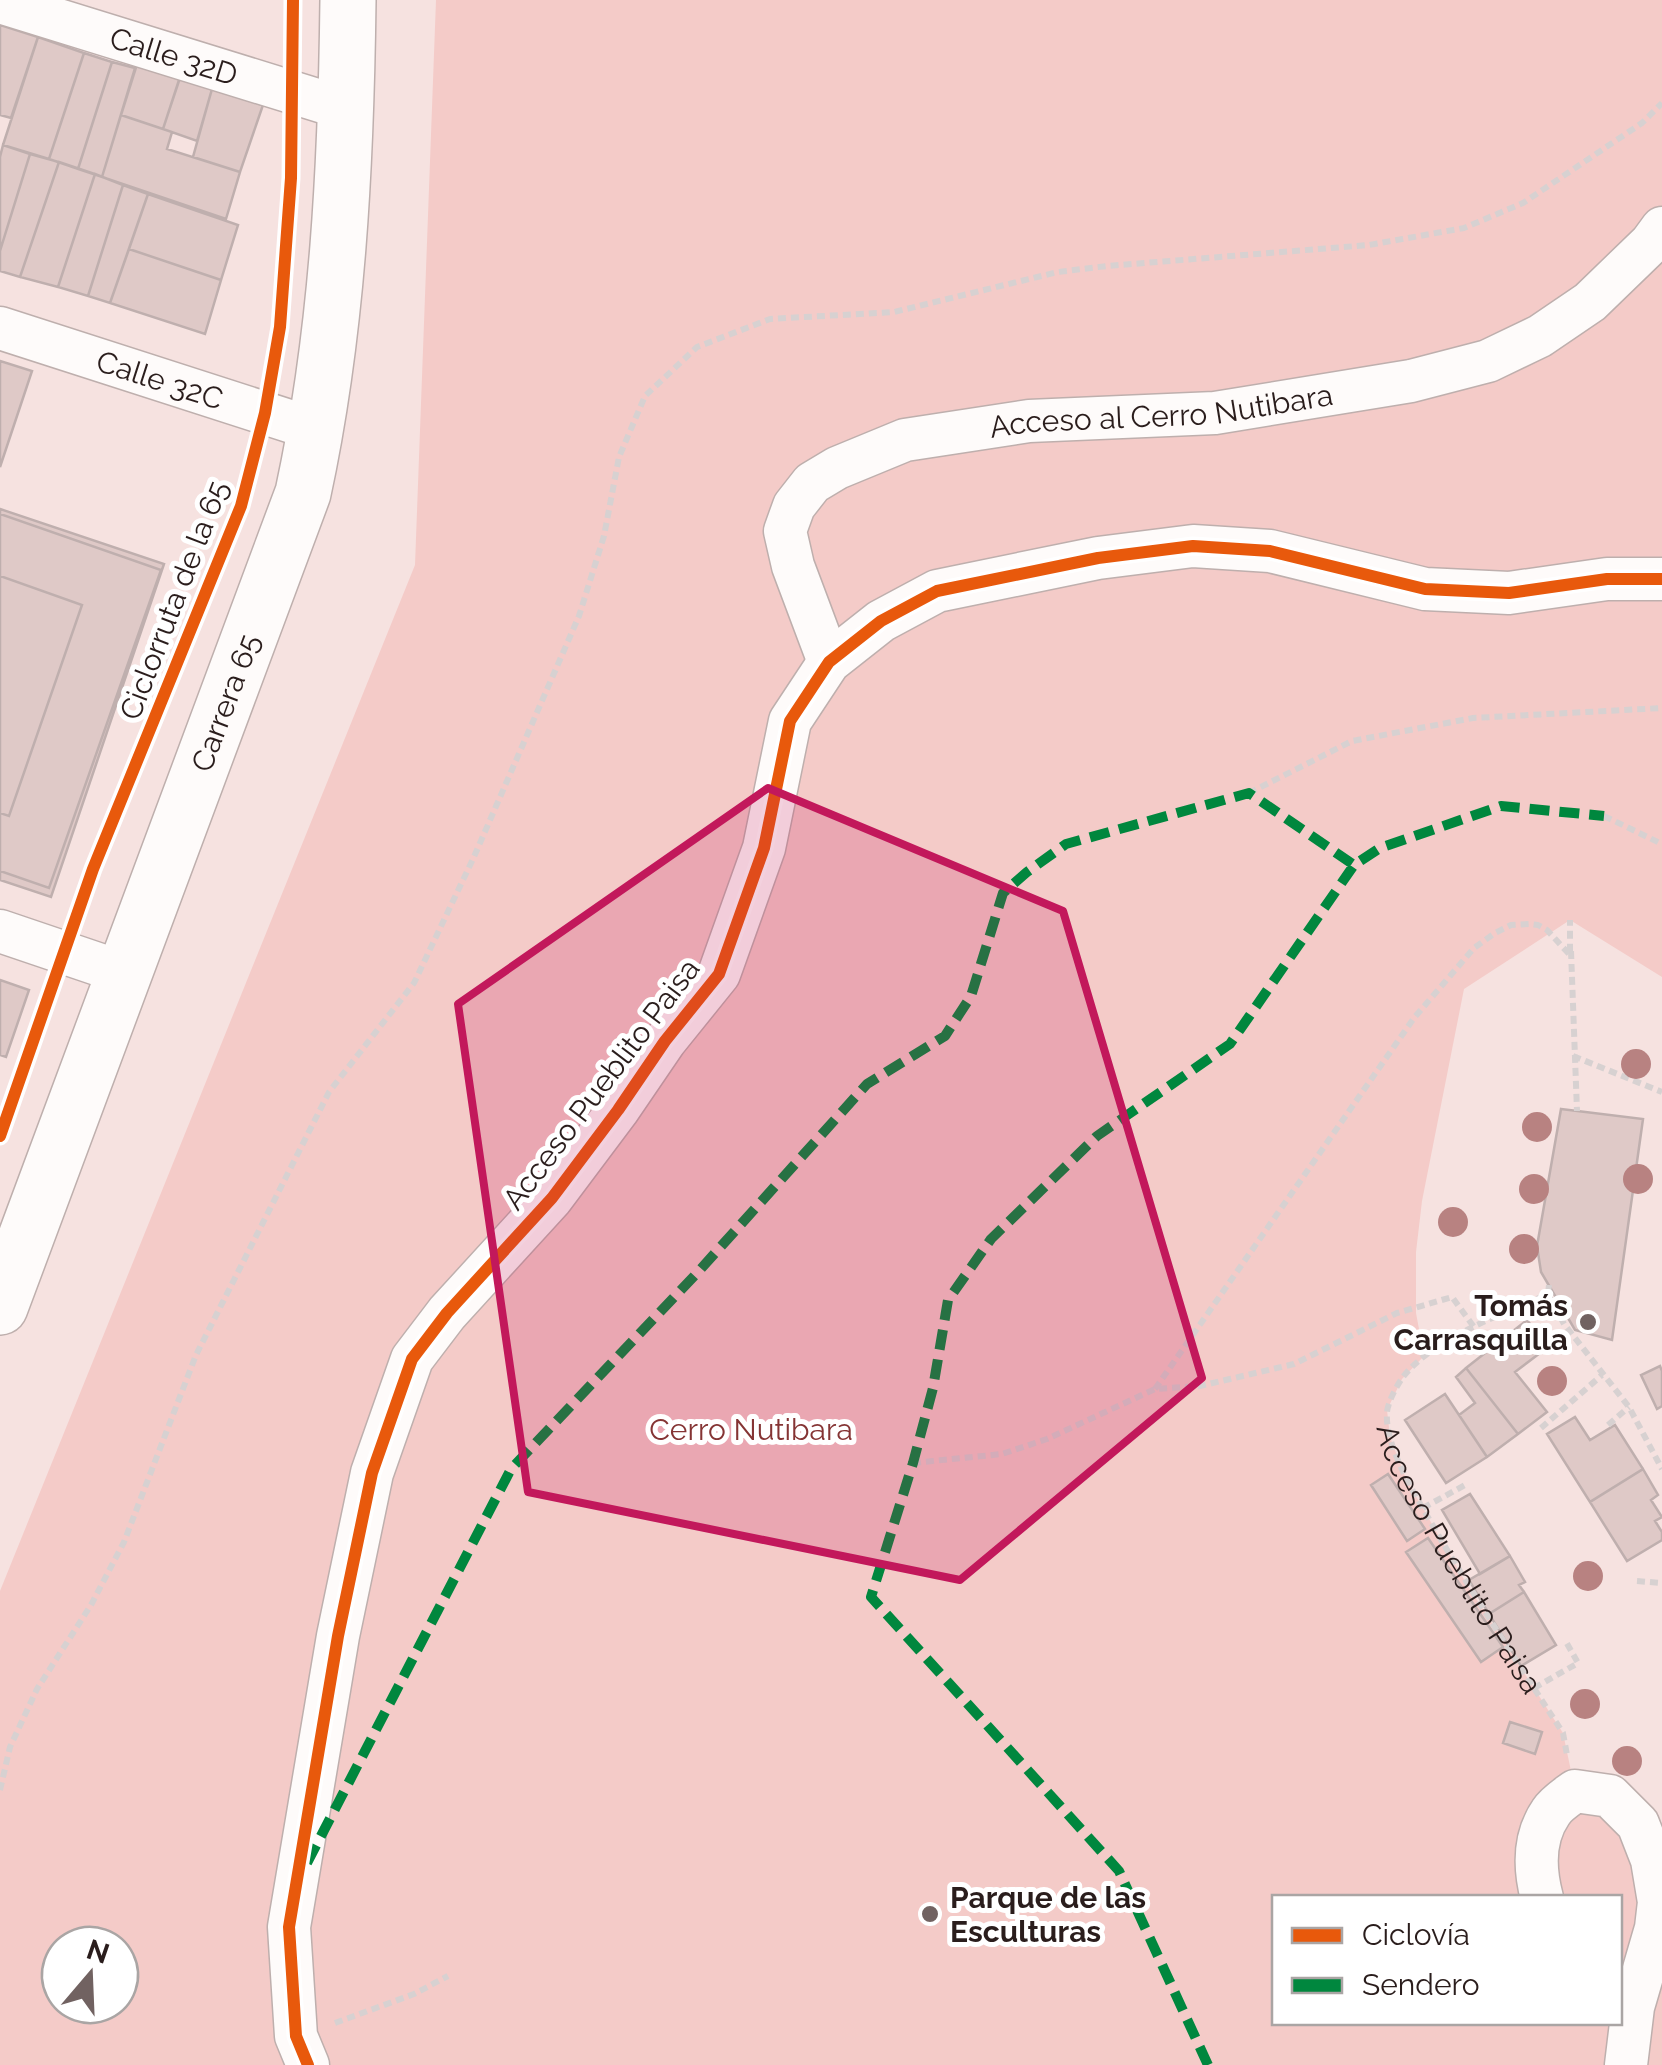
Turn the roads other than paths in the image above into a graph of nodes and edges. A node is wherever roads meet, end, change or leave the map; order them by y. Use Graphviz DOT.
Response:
graph roads {
  1 [pos="335,0"];
  2 [pos="348,0"];
  3 [pos="361,0"];
  4 [pos="0,2"];
  5 [pos="347,91"];
  6 [pos="1662,228"];
  7 [pos="0,328"];
  8 [pos="317,430"];
  9 [pos="1662,579"];
  10 [pos="829,662"];
  11 [pos="0,930"];
  12 [pos="124,973"];
  13 [pos="0,1307"];
  14 [pos="1541,1895"];
  15 [pos="1626,2002"];
  16 [pos="302,2050"];
  17 [pos="1626,2065"];
  1 -- 5 [label="main road, Carrera 65"];
  2 -- 5 [label="main road, Carrera 65"];
  3 -- 5 [label="main road, Carrera 65"];
  4 -- 5 [label="street, Calle 32D"];
  5 -- 8 [label="main road, Carrera 65"];
  6 -- 10 [label="street, Acceso al Cerro Nutibara"];
  7 -- 8 [label="street, Calle 32C"];
  8 -- 12 [label="main road, Carrera 65"];
  9 -- 10 [label="street, Acceso Pueblito Paisa"];
  10 -- 16 [label="street, Acceso Pueblito Paisa"];
  11 -- 12 [label="street"];
  12 -- 13 [label="main road, Carrera 65"];
  14 -- 15 [label="street"];
  15 -- 17 [label="street"];
}
